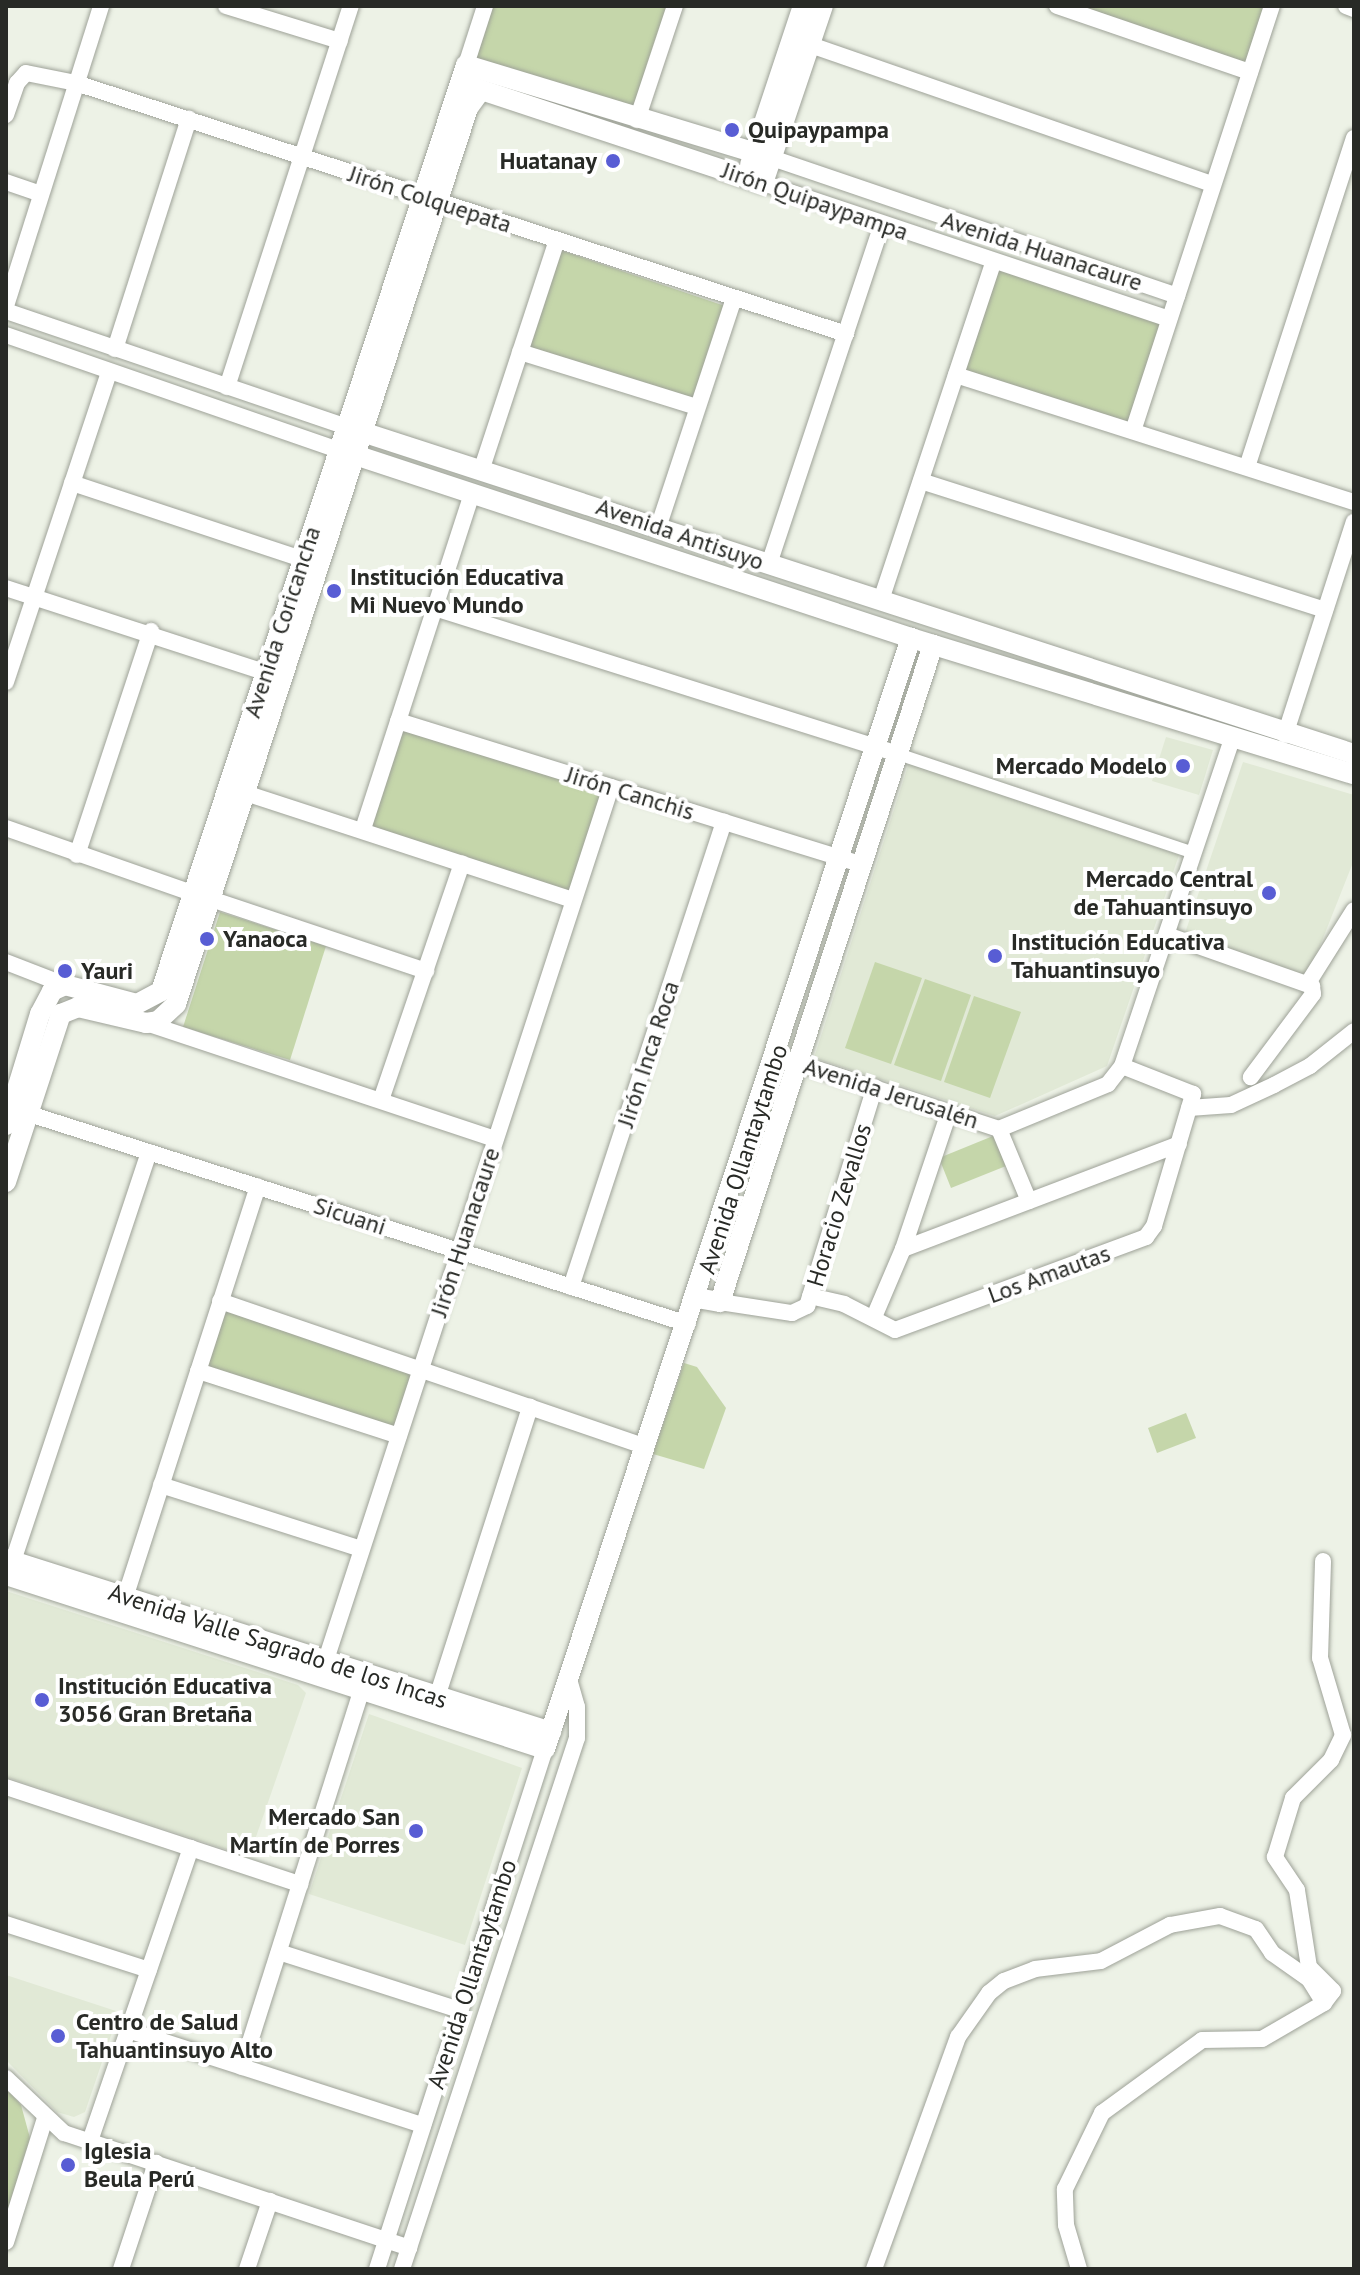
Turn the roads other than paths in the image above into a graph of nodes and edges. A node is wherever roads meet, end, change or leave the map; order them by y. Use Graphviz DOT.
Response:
graph roads {
  1 [pos="101,6"];
  2 [pos="226,6"];
  3 [pos="351,6"];
  4 [pos="485,6"];
  5 [pos="675,6"];
  6 [pos="803,6"];
  7 [pos="823,6"];
  8 [pos="1057,6"];
  9 [pos="1272,6"];
  10 [pos="1346,6"];
  11 [pos="1075,9"];
  12 [pos="1354,9"];
  13 [pos="340,41"];
  14 [pos="801,41"];
  15 [pos="1250,72"];
  16 [pos="463,74"];
  17 [pos="76,83"];
  18 [pos="481,90"];
  19 [pos="6,115"];
  20 [pos="189,119"];
  21 [pos="637,120"];
  22 [pos="1354,138"];
  23 [pos="763,156"];
  24 [pos="302,157"];
  25 [pos="754,180"];
  26 [pos="6,182"];
  27 [pos="1213,184"];
  28 [pos="41,194"];
  29 [pos="429,198"];
  30 [pos="882,224"];
  31 [pos="557,240"];
  32 [pos="994,261"];
  33 [pos="1177,296"];
  34 [pos="734,298"];
  35 [pos="6,308"];
  36 [pos="1169,319"];
  37 [pos="846,334"];
  38 [pos="6,335"];
  39 [pos="115,349"];
  40 [pos="520,352"];
  41 [pos="109,372"];
  42 [pos="956,375"];
  43 [pos="227,387"];
  44 [pos="697,407"];
  45 [pos="354,430"];
  46 [pos="1133,431"];
  47 [pos="347,453"];
  48 [pos="1247,467"];
  49 [pos="482,468"];
  50 [pos="921,481"];
  51 [pos="72,483"];
  52 [pos="472,494"];
  53 [pos="1354,502"];
  54 [pos="1354,522"];
  55 [pos="659,525"];
  56 [pos="302,559"];
  57 [pos="769,564"];
  58 [pos="6,588"];
  59 [pos="33,598"];
  60 [pos="881,600"];
  61 [pos="435,608"];
  62 [pos="1325,610"];
  63 [pos="151,631"];
  64 [pos="911,638"];
  65 [pos="933,645"];
  66 [pos="265,672"];
  67 [pos="6,682"];
  68 [pos="398,721"];
  69 [pos="1285,735"];
  70 [pos="1232,739"];
  71 [pos="875,747"];
  72 [pos="898,754"];
  73 [pos="1354,754"];
  74 [pos="1354,774"];
  75 [pos="611,787"];
  76 [pos="236,790"];
  77 [pos="724,822"];
  78 [pos="6,828"];
  79 [pos="363,829"];
  80 [pos="1194,853"];
  81 [pos="77,855"];
  82 [pos="841,858"];
  83 [pos="462,863"];
  84 [pos="862,865"];
  85 [pos="203,897"];
  86 [pos="573,900"];
  87 [pos="1354,910"];
  88 [pos="1167,935"];
  89 [pos="6,962"];
  90 [pos="426,971"];
  91 [pos="65,985"];
  92 [pos="1310,989"];
  93 [pos="146,1023"];
  94 [pos="1354,1031"];
  95 [pos="777,1056"];
  96 [pos="798,1062"];
  97 [pos="1122,1066"];
  98 [pos="1251,1077"];
  99 [pos="875,1087"];
  100 [pos="381,1100"];
  101 [pos="1191,1101"];
  102 [pos="949,1112"];
  103 [pos="15,1116"];
  104 [pos="999,1129"];
  105 [pos="495,1139"];
  106 [pos="1179,1144"];
  107 [pos="149,1152"];
  108 [pos="6,1182"];
  109 [pos="258,1186"];
  110 [pos="1029,1201"];
  111 [pos="903,1249"];
  112 [pos="460,1251"];
  113 [pos="571,1287"];
  114 [pos="810,1296"];
  115 [pos="697,1298"];
  116 [pos="220,1301"];
  117 [pos="720,1302"];
  118 [pos="874,1317"];
  119 [pos="688,1324"];
  120 [pos="421,1370"];
  121 [pos="198,1371"];
  122 [pos="530,1407"];
  123 [pos="399,1436"];
  124 [pos="646,1447"];
  125 [pos="161,1485"];
  126 [pos="361,1549"];
  127 [pos="1323,1561"];
  128 [pos="8,1565"];
  129 [pos="123,1605"];
  130 [pos="323,1670"];
  131 [pos="569,1679"];
  132 [pos="361,1692"];
  133 [pos="437,1697"];
  134 [pos="548,1741"];
  135 [pos="6,1787"];
  136 [pos="191,1848"];
  137 [pos="300,1884"];
  138 [pos="6,1924"];
  139 [pos="279,1952"];
  140 [pos="149,1970"];
  141 [pos="1324,2003"];
  142 [pos="460,2010"];
  143 [pos="128,2030"];
  144 [pos="242,2067"];
  145 [pos="6,2078"];
  146 [pos="45,2118"];
  147 [pos="423,2125"];
  148 [pos="90,2141"];
  149 [pos="156,2163"];
  150 [pos="270,2201"];
  151 [pos="386,2240"];
  152 [pos="6,2242"];
  153 [pos="409,2248"];
  154 [pos="121,2269"];
  155 [pos="247,2269"];
  156 [pos="377,2269"];
  157 [pos="402,2269"];
  158 [pos="874,2269"];
  159 [pos="1079,2269"];
  1 -- 17 [label="street"];
  2 -- 13 [label="street"];
  3 -- 13 [label="street"];
  4 -- 16 [label="street, Avenida Coricancha"];
  5 -- 21 [label="street"];
  6 -- 14 [label="street"];
  7 -- 14 [label="street"];
  8 -- 11 [label="street"];
  9 -- 15 [label="street"];
  10 -- 12 [label="street"];
  11 -- 15 [label="street"];
  13 -- 24 [label="street"];
  14 -- 23 [label="street"];
  14 -- 27 [label="street"];
  15 -- 27 [label="street"];
  16 -- 18 [label="street, Jirón Quipaypampa"];
  16 -- 21 [label="street, Jirón Quipaypampa"];
  16 -- 29 [label="street, Avenida Coricancha"];
  17 -- 19 [label="street, Jirón Colquepata"];
  17 -- 20 [label="street, Jirón Colquepata"];
  17 -- 28 [label="street"];
  18 -- 25 [label="street, Jirón Quipaypampa"];
  18 -- 29 [label="street, Avenida Coricancha"];
  20 -- 24 [label="street, Jirón Colquepata"];
  20 -- 39 [label="street"];
  21 -- 23 [label="street, Jirón Quipaypampa"];
  22 -- 48 [label="street"];
  23 -- 25 [label="street"];
  23 -- 33 [label="street, Avenida Huanacaure"];
  24 -- 29 [label="street, Jirón Colquepata"];
  24 -- 43 [label="street"];
  25 -- 30 [label="street, Jirón Quipaypampa"];
  26 -- 28 [label="street"];
  27 -- 33 [label="street"];
  28 -- 35 [label="street"];
  29 -- 31 [label="street, Jirón Colquepata"];
  29 -- 45 [label="street, Avenida Coricancha"];
  30 -- 32 [label="street, Jirón Quipaypampa"];
  30 -- 37 [label="street"];
  31 -- 34 [label="street, Jirón Colquepata"];
  31 -- 40 [label="street"];
  32 -- 36 [label="street, Jirón Quipaypampa"];
  32 -- 42 [label="street"];
  33 -- 36 [label="street"];
  34 -- 37 [label="street, Jirón Colquepata"];
  34 -- 44 [label="street"];
  35 -- 39 [label="street, Avenida Antisuyo"];
  36 -- 46 [label="street"];
  37 -- 57 [label="street"];
  38 -- 41 [label="street, Avenida Antisuyo"];
  39 -- 43 [label="street, Avenida Antisuyo"];
  40 -- 44 [label="street"];
  40 -- 49 [label="street"];
  41 -- 47 [label="street, Avenida Antisuyo"];
  41 -- 51 [label="street"];
  42 -- 46 [label="street"];
  42 -- 50 [label="street"];
  43 -- 45 [label="street, Avenida Antisuyo"];
  44 -- 55 [label="street"];
  45 -- 47 [label="street, Avenida Coricancha"];
  45 -- 49 [label="street, Avenida Antisuyo"];
  46 -- 48 [label="street"];
  47 -- 52 [label="street, Avenida Antisuyo"];
  47 -- 56 [label="street, Avenida Coricancha"];
  47 -- 76 [label="street, Avenida Coricancha"];
  48 -- 53 [label="street"];
  49 -- 55 [label="street, Avenida Antisuyo"];
  50 -- 60 [label="street"];
  50 -- 62 [label="street"];
  51 -- 56 [label="street"];
  51 -- 59 [label="street"];
  52 -- 61 [label="street"];
  52 -- 64 [label="street, Avenida Antisuyo"];
  54 -- 62 [label="street"];
  55 -- 57 [label="street, Avenida Antisuyo"];
  56 -- 66 [label="street, Avenida Coricancha"];
  57 -- 60 [label="street, Avenida Antisuyo"];
  58 -- 59 [label="street"];
  59 -- 63 [label="street"];
  59 -- 67 [label="street"];
  60 -- 69 [label="street, Avenida Antisuyo"];
  61 -- 68 [label="street"];
  61 -- 71 [label="street"];
  62 -- 69 [label="street"];
  63 -- 66 [label="street"];
  63 -- 81 [label="street"];
  64 -- 65 [label="street, Avenida Antisuyo"];
  64 -- 71 [label="street, Avenida Ollantaytambo"];
  65 -- 70 [label="street, Avenida Antisuyo"];
  65 -- 72 [label="street, Avenida Ollantaytambo"];
  66 -- 76 [label="street, Avenida Coricancha"];
  68 -- 75 [label="street, Jirón Canchis"];
  68 -- 79 [label="street"];
  69 -- 73 [label="street, Avenida Antisuyo"];
  70 -- 74 [label="street, Avenida Antisuyo"];
  70 -- 80 [label="street"];
  71 -- 72 [label="street"];
  71 -- 82 [label="street, Avenida Ollantaytambo"];
  72 -- 80 [label="street"];
  72 -- 84 [label="street, Avenida Ollantaytambo"];
  75 -- 77 [label="street, Jirón Canchis"];
  75 -- 86 [label="street, Jirón Huanacaure"];
  76 -- 79 [label="street"];
  76 -- 85 [label="street, Avenida Coricancha"];
  77 -- 82 [label="street, Jirón Canchis"];
  77 -- 113 [label="street, Jirón Inca Roca"];
  78 -- 81 [label="street"];
  79 -- 83 [label="street"];
  80 -- 88 [label="street"];
  81 -- 85 [label="street"];
  82 -- 84 [label="street, Jirón Canchis"];
  82 -- 95 [label="street, Avenida Ollantaytambo"];
  83 -- 86 [label="street"];
  83 -- 90 [label="street"];
  84 -- 96 [label="street, Avenida Ollantaytambo"];
  85 -- 90 [label="street"];
  85 -- 91 [label="street, Avenida Coricancha"];
  85 -- 93 [label="street, Avenida Coricancha"];
  86 -- 105 [label="street, Jirón Huanacaure"];
  87 -- 92 [label="street"];
  88 -- 92 [label="street"];
  88 -- 97 [label="street"];
  89 -- 91 [label="street"];
  90 -- 100 [label="street"];
  91 -- 103 [label="street"];
  92 -- 98 [label="street"];
  93 -- 100 [label="street"];
  93 -- 103 [label="street"];
  94 -- 101 [label="street"];
  95 -- 96 [label="street, Avenida Jerusalén"];
  95 -- 115 [label="street, Avenida Ollantaytambo"];
  96 -- 99 [label="street, Avenida Jerusalén"];
  96 -- 117 [label="street, Avenida Ollantaytambo"];
  97 -- 101 [label="street"];
  97 -- 104 [label="street, Avenida Jerusalén"];
  99 -- 102 [label="street, Avenida Jerusalén"];
  99 -- 114 [label="street, Horacio Zevallos"];
  100 -- 105 [label="street"];
  101 -- 106 [label="street, Los Amautas"];
  102 -- 104 [label="street, Avenida Jerusalén"];
  102 -- 111 [label="street"];
  103 -- 107 [label="street, Sicuani"];
  103 -- 108 [label="street"];
  104 -- 110 [label="street"];
  105 -- 112 [label="street, Jirón Huanacaure"];
  106 -- 110 [label="street"];
  106 -- 118 [label="street, Los Amautas"];
  107 -- 109 [label="street, Sicuani"];
  107 -- 128 [label="street"];
  109 -- 112 [label="street, Sicuani"];
  109 -- 116 [label="street"];
  110 -- 111 [label="street"];
  111 -- 118 [label="street"];
  112 -- 113 [label="street, Sicuani"];
  112 -- 120 [label="street, Jirón Huanacaure"];
  113 -- 119 [label="street, Sicuani"];
  114 -- 117 [label="street, Horacio Zevallos"];
  114 -- 118 [label="street, Los Amautas"];
  115 -- 117 [label="street, Horacio Zevallos"];
  115 -- 119 [label="street, Avenida Ollantaytambo"];
  116 -- 120 [label="street"];
  116 -- 121 [label="street"];
  119 -- 124 [label="street, Avenida Ollantaytambo"];
  120 -- 122 [label="street"];
  120 -- 123 [label="street, Jirón Huanacaure"];
  121 -- 123 [label="street"];
  121 -- 125 [label="street"];
  122 -- 124 [label="street"];
  122 -- 133 [label="street"];
  123 -- 126 [label="street, Jirón Huanacaure"];
  124 -- 131 [label="street, Avenida Ollantaytambo"];
  125 -- 126 [label="street"];
  125 -- 129 [label="street"];
  126 -- 130 [label="street, Jirón Huanacaure"];
  127 -- 141 [label="street"];
  128 -- 129 [label="street, Avenida Valle Sagrado de los Incas"];
  129 -- 130 [label="street, Avenida Valle Sagrado de los Incas"];
  130 -- 132 [label="street, Avenida Valle Sagrado de los Incas"];
  130 -- 133 [label="street, Avenida Valle Sagrado de los Incas"];
  131 -- 134 [label="street, Avenida Ollantaytambo"];
  131 -- 153 [label="street, Avenida Ollantaytambo"];
  132 -- 134 [label="street, Avenida Valle Sagrado de los Incas"];
  132 -- 137 [label="street"];
  133 -- 134 [label="street, Avenida Valle Sagrado de los Incas"];
  134 -- 142 [label="street, Avenida Ollantaytambo"];
  135 -- 136 [label="street"];
  136 -- 137 [label="street"];
  136 -- 140 [label="street"];
  137 -- 139 [label="street"];
  138 -- 140 [label="street"];
  139 -- 142 [label="street"];
  139 -- 144 [label="street"];
  140 -- 143 [label="street"];
  141 -- 158 [label="street"];
  141 -- 159 [label="street"];
  142 -- 147 [label="street, Avenida Ollantaytambo"];
  143 -- 144 [label="street"];
  143 -- 148 [label="street"];
  144 -- 147 [label="street"];
  145 -- 146 [label="street"];
  146 -- 148 [label="street"];
  146 -- 152 [label="street"];
  147 -- 151 [label="street, Avenida Ollantaytambo"];
  148 -- 149 [label="street"];
  149 -- 150 [label="street"];
  149 -- 154 [label="street"];
  150 -- 151 [label="street"];
  150 -- 155 [label="street"];
  151 -- 153 [label="street"];
  151 -- 156 [label="street, Avenida Ollantaytambo"];
  153 -- 157 [label="street, Avenida Ollantaytambo"];
}
